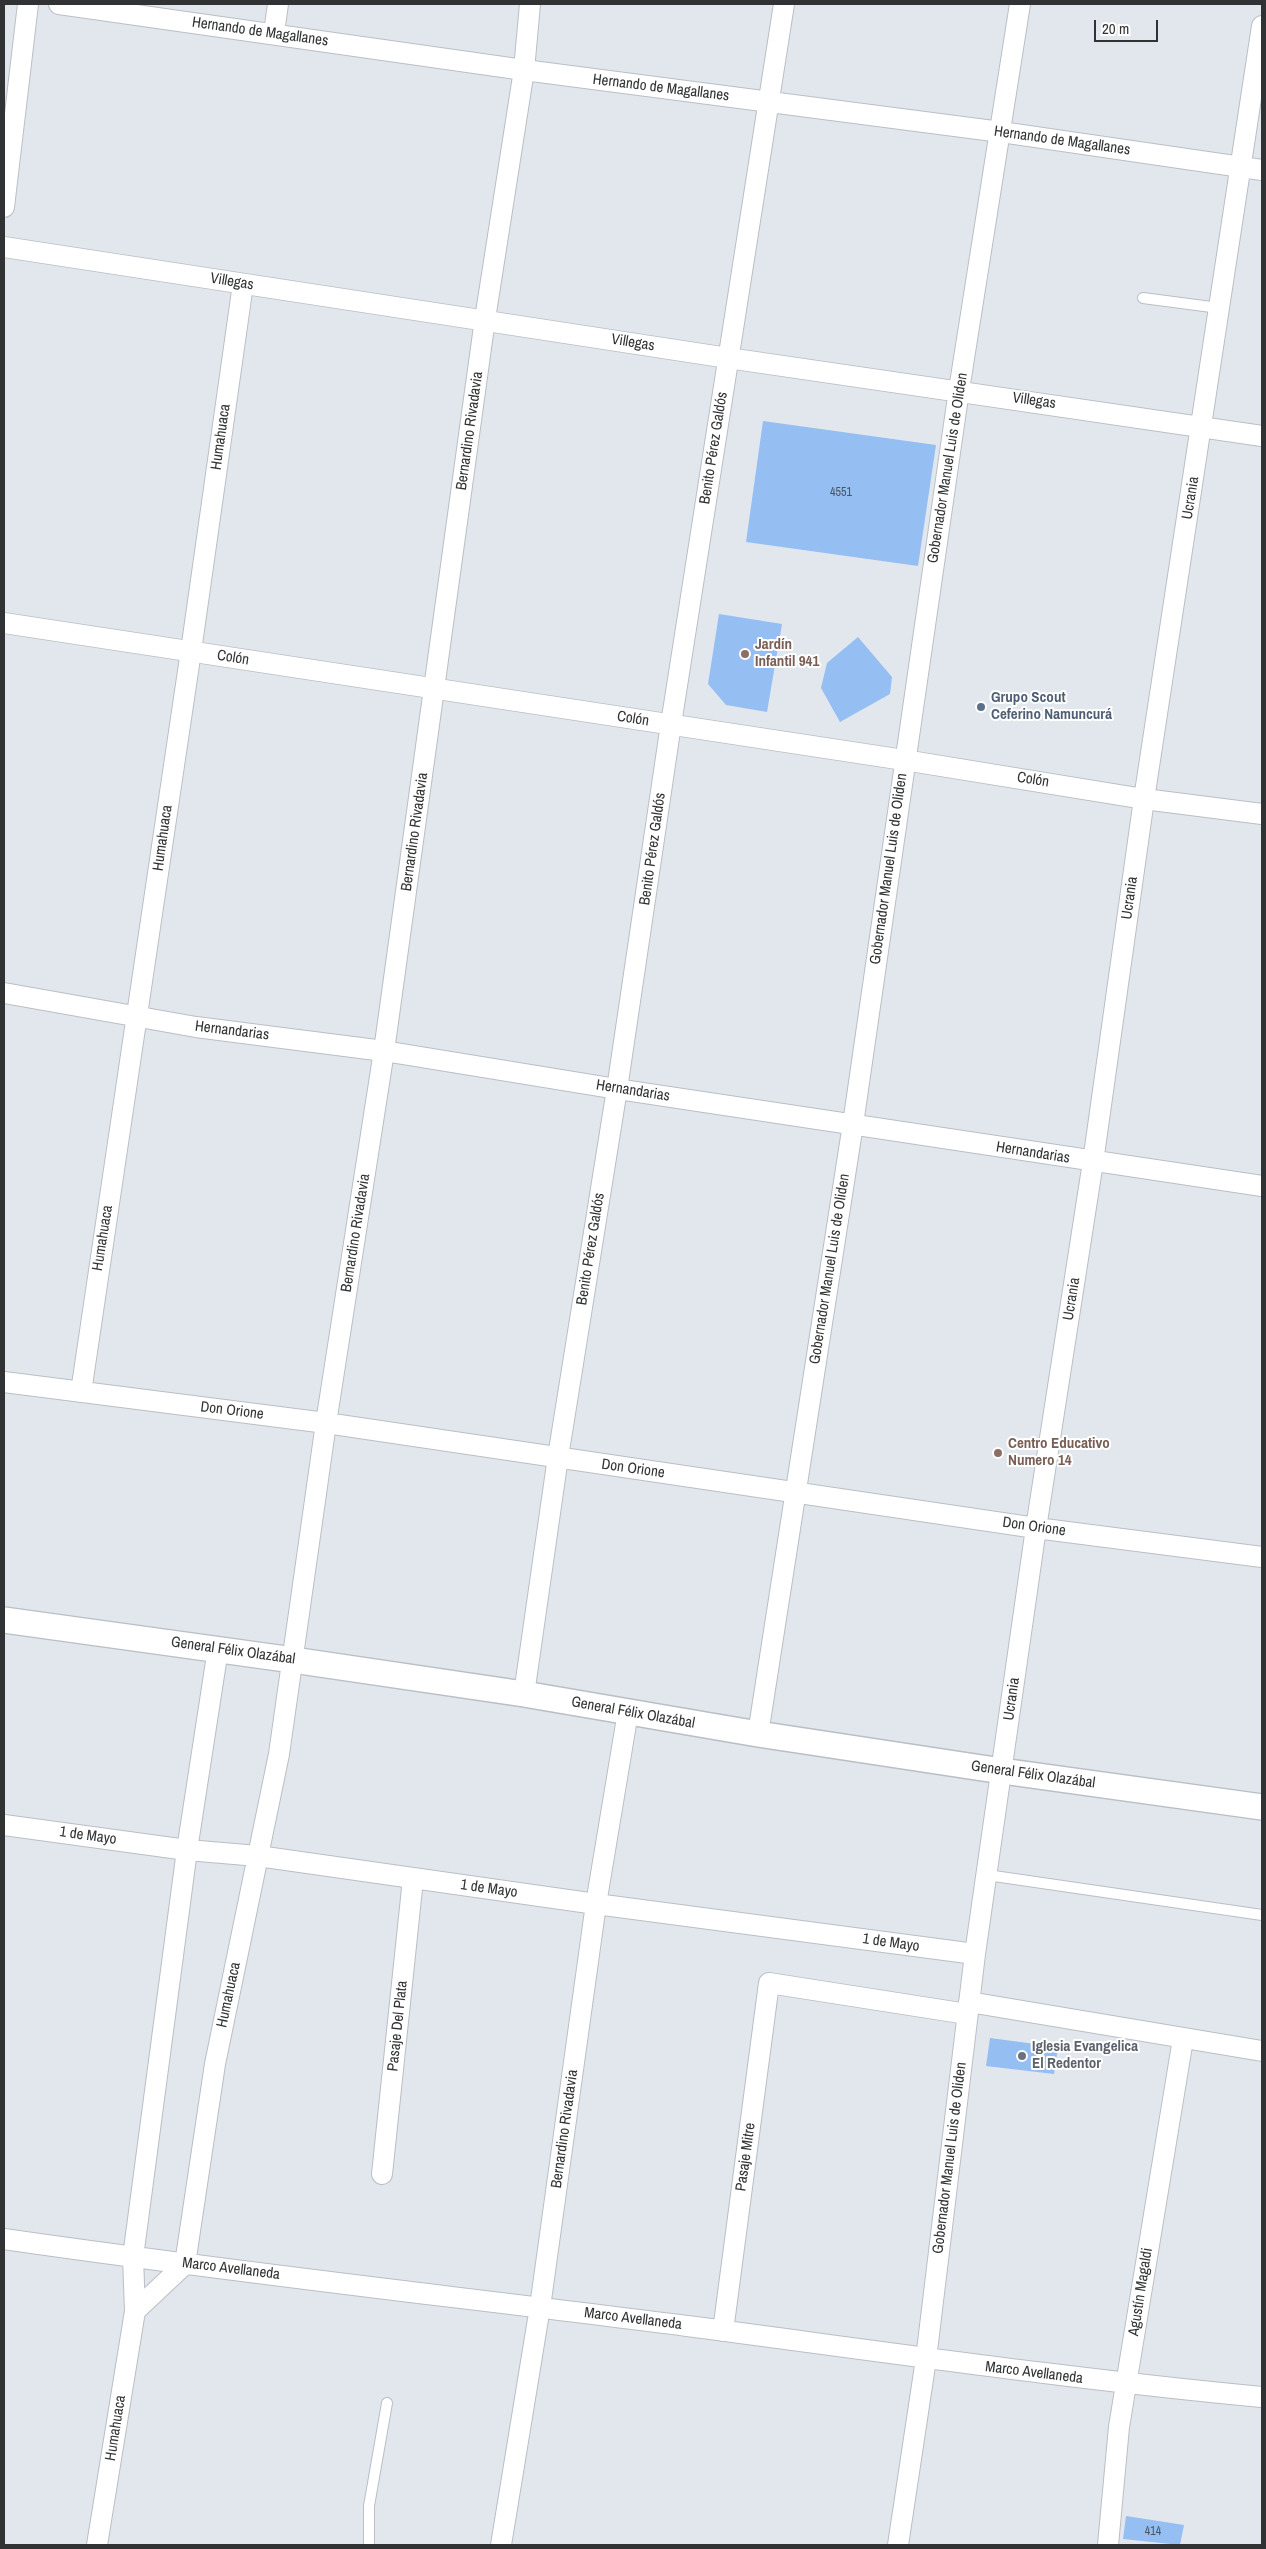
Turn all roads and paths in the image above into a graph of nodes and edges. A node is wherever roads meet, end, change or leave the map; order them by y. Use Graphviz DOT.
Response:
graph roads {
  1 [pos="28,4"];
  2 [pos="59,4"];
  3 [pos="278,4"];
  4 [pos="530,4"];
  5 [pos="784,4"];
  6 [pos="1020,4"];
  7 [pos="1262,26"];
  8 [pos="274,33"];
  9 [pos="524,70"];
  10 [pos="768,102"];
  11 [pos="1001,132"];
  12 [pos="7,155"];
  13 [pos="1239,167"];
  14 [pos="1262,170"];
  15 [pos="4,207"];
  16 [pos="4,247"];
  17 [pos="243,284"];
  18 [pos="1143,298"];
  19 [pos="1219,308"];
  20 [pos="485,320"];
  21 [pos="728,358"];
  22 [pos="959,390"];
  23 [pos="1202,426"];
  24 [pos="1262,436"];
  25 [pos="4,623"];
  26 [pos="191,652"];
  27 [pos="435,689"];
  28 [pos="671,724"];
  29 [pos="904,760"];
  30 [pos="1144,798"];
  31 [pos="1262,814"];
  32 [pos="4,993"];
  33 [pos="137,1017"];
  34 [pos="384,1051"];
  35 [pos="617,1089"];
  36 [pos="853,1124"];
  37 [pos="1093,1162"];
  38 [pos="1262,1186"];
  39 [pos="4,1382"];
  40 [pos="80,1392"];
  41 [pos="326,1423"];
  42 [pos="558,1457"];
  43 [pos="796,1492"];
  44 [pos="1036,1528"];
  45 [pos="1262,1557"];
  46 [pos="4,1620"];
  47 [pos="218,1649"];
  48 [pos="293,1660"];
  49 [pos="524,1694"];
  50 [pos="628,1712"];
  51 [pos="758,1734"];
  52 [pos="1002,1771"];
  53 [pos="1262,1803"];
  54 [pos="4,1825"];
  55 [pos="187,1850"];
  56 [pos="258,1856"];
  57 [pos="987,1875"];
  58 [pos="413,1879"];
  59 [pos="596,1904"];
  60 [pos="1262,1915"];
  61 [pos="975,1954"];
  62 [pos="968,2008"];
  63 [pos="1183,2039"];
  64 [pos="1262,2051"];
  65 [pos="382,2174"];
  66 [pos="4,2239"];
  67 [pos="133,2257"];
  68 [pos="185,2264"];
  69 [pos="540,2308"];
  70 [pos="135,2312"];
  71 [pos="723,2331"];
  72 [pos="926,2359"];
  73 [pos="1126,2385"];
  74 [pos="1262,2398"];
  75 [pos="387,2403"];
  76 [pos="97,2545"];
  77 [pos="369,2545"];
  78 [pos="501,2545"];
  79 [pos="898,2545"];
  80 [pos="1108,2545"];
  1 -- 12 [label="street"];
  2 -- 8 [label="street, Hernando de Magallanes"];
  3 -- 8 [label="street"];
  4 -- 9 [label="street, Bernardino Rivadavia"];
  5 -- 10 [label="street, Benito Pérez Galdós"];
  6 -- 11 [label="street, Gobernador Manuel Luis de Oliden"];
  7 -- 13 [label="street, Ucrania"];
  8 -- 9 [label="street, Hernando de Magallanes"];
  9 -- 10 [label="street, Hernando de Magallanes"];
  9 -- 20 [label="street, Bernardino Rivadavia"];
  10 -- 11 [label="street, Hernando de Magallanes"];
  10 -- 21 [label="street, Benito Pérez Galdós"];
  11 -- 13 [label="street, Hernando de Magallanes"];
  11 -- 22 [label="street, Gobernador Manuel Luis de Oliden"];
  12 -- 15 [label="street"];
  13 -- 14 [label="street, Hernando de Magallanes"];
  13 -- 19 [label="street, Ucrania"];
  16 -- 17 [label="street, Villegas"];
  17 -- 20 [label="street, Villegas"];
  17 -- 26 [label="street, Humahuaca"];
  18 -- 19 [label="lane"];
  19 -- 23 [label="street, Ucrania"];
  20 -- 21 [label="street, Villegas"];
  20 -- 27 [label="street, Bernardino Rivadavia"];
  21 -- 22 [label="street, Villegas"];
  21 -- 28 [label="street, Benito Pérez Galdós"];
  22 -- 23 [label="street, Villegas"];
  22 -- 29 [label="street, Gobernador Manuel Luis de Oliden"];
  23 -- 24 [label="street, Villegas"];
  23 -- 30 [label="street, Ucrania"];
  25 -- 26 [label="street, Colón"];
  26 -- 27 [label="street, Colón"];
  26 -- 33 [label="street, Humahuaca"];
  27 -- 28 [label="street, Colón"];
  27 -- 34 [label="street, Bernardino Rivadavia"];
  28 -- 29 [label="street, Colón"];
  28 -- 35 [label="street, Benito Pérez Galdós"];
  29 -- 30 [label="street, Colón"];
  29 -- 36 [label="street, Gobernador Manuel Luis de Oliden"];
  30 -- 31 [label="street, Colón"];
  30 -- 37 [label="street, Ucrania"];
  32 -- 33 [label="street, Hernandarias"];
  33 -- 34 [label="street, Hernandarias"];
  33 -- 40 [label="street, Humahuaca"];
  34 -- 35 [label="street, Hernandarias"];
  34 -- 41 [label="street, Bernardino Rivadavia"];
  35 -- 36 [label="street, Hernandarias"];
  35 -- 42 [label="street, Benito Pérez Galdós"];
  36 -- 37 [label="street, Hernandarias"];
  36 -- 43 [label="street, Gobernador Manuel Luis de Oliden"];
  37 -- 38 [label="street, Hernandarias"];
  37 -- 44 [label="street, Ucrania"];
  39 -- 40 [label="street, Don Orione"];
  40 -- 41 [label="street, Don Orione"];
  41 -- 42 [label="street, Don Orione"];
  41 -- 48 [label="street, Bernardino Rivadavia"];
  42 -- 43 [label="street, Don Orione"];
  42 -- 49 [label="street, Benito Pérez Galdós"];
  43 -- 44 [label="street, Don Orione"];
  43 -- 51 [label="street, Gobernador Manuel Luis de Oliden"];
  44 -- 45 [label="street, Don Orione"];
  44 -- 52 [label="street, Ucrania"];
  46 -- 47 [label="street, General Félix Olazábal"];
  47 -- 48 [label="street, General Félix Olazábal"];
  47 -- 55 [label="street, Humahuaca"];
  48 -- 49 [label="street, General Félix Olazábal"];
  48 -- 56 [label="street, Humahuaca"];
  49 -- 50 [label="street, General Félix Olazábal"];
  50 -- 51 [label="street, General Félix Olazábal"];
  50 -- 59 [label="street, Bernardino Rivadavia"];
  51 -- 52 [label="street, General Félix Olazábal"];
  52 -- 53 [label="street, General Félix Olazábal"];
  52 -- 57 [label="street, Gobernador Manuel Luis de Oliden"];
  54 -- 55 [label="street, 1 de Mayo"];
  55 -- 56 [label="street, 1 de Mayo"];
  55 -- 67 [label="street, Humahuaca"];
  56 -- 58 [label="street, 1 de Mayo"];
  56 -- 68 [label="street, Humahuaca"];
  57 -- 60 [label="lane"];
  57 -- 61 [label="street, Gobernador Manuel Luis de Oliden"];
  58 -- 59 [label="street, 1 de Mayo"];
  58 -- 65 [label="street, Pasaje Del Plata"];
  59 -- 61 [label="street, 1 de Mayo"];
  59 -- 69 [label="street, Bernardino Rivadavia"];
  61 -- 62 [label="street, Gobernador Manuel Luis de Oliden"];
  62 -- 63 [label="street"];
  62 -- 71 [label="street, Pasaje Mitre"];
  62 -- 72 [label="street, Gobernador Manuel Luis de Oliden"];
  63 -- 64 [label="street"];
  63 -- 73 [label="street, Agustín Magaldi"];
  66 -- 67 [label="street, Marco Avellaneda"];
  67 -- 68 [label="street, Marco Avellaneda"];
  67 -- 70 [label="street, Humahuaca"];
  68 -- 69 [label="street, Marco Avellaneda"];
  68 -- 70 [label="street"];
  69 -- 71 [label="street, Marco Avellaneda"];
  69 -- 78 [label="street, Bernardino Rivadavia"];
  70 -- 76 [label="street, Humahuaca"];
  71 -- 72 [label="street, Marco Avellaneda"];
  72 -- 73 [label="street, Marco Avellaneda"];
  72 -- 79 [label="street, Gobernador Manuel Luis de Oliden"];
  73 -- 74 [label="street, Marco Avellaneda"];
  73 -- 80 [label="street, Agustín Magaldi"];
  75 -- 77 [label="lane"];
}
